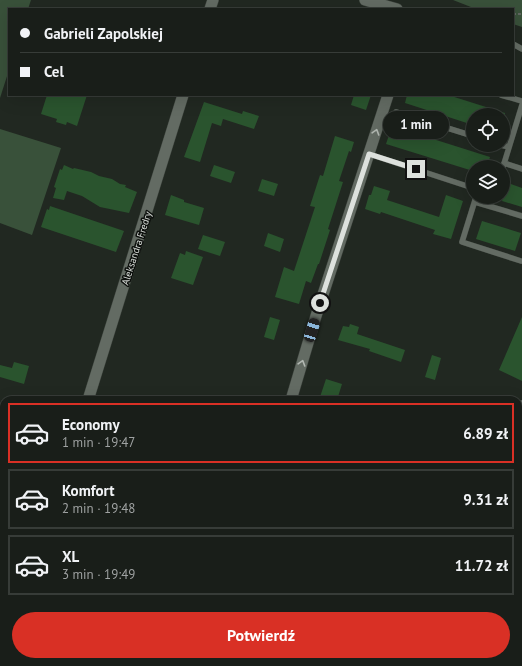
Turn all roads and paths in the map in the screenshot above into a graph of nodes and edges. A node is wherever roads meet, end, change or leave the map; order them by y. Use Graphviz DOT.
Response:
graph roads {
  1 [pos="365,0"];
  2 [pos="393,8"];
  3 [pos="183,96"];
  4 [pos="388,96"];
  5 [pos="504,96"];
  6 [pos="522,101"];
  7 [pos="522,105"];
  8 [pos="396,112"];
  9 [pos="519,122"];
  10 [pos="466,134"];
  11 [pos="510,144"];
  12 [pos="369,154"];
  13 [pos="510,166"];
  14 [pos="522,168"];
  15 [pos="466,186"];
  16 [pos="474,204"];
  17 [pos="490,204"];
  18 [pos="522,216"];
  19 [pos="521,261"];
  20 [pos="89,396"];
  21 [pos="292,396"];
  22 [pos="522,403"];
  23 [pos="522,414"];
  1 -- 2 [label="street"];
  3 -- 20 [label="street, Aleksandra Fredry"];
  12 -- 4 [label="street, one-way"];
  5 -- 6 [label="lane"];
  7 -- 9 [label="lane"];
  8 -- 10 [label="lane"];
  9 -- 11 [label="lane"];
  12 -- 15 [label="lane"];
  21 -- 12 [label="street, one-way"];
  13 -- 14 [label="lane"];
  16 -- 19 [label="lane"];
  17 -- 18 [label="lane"];
  22 -- 23 [label="lane"];
}
